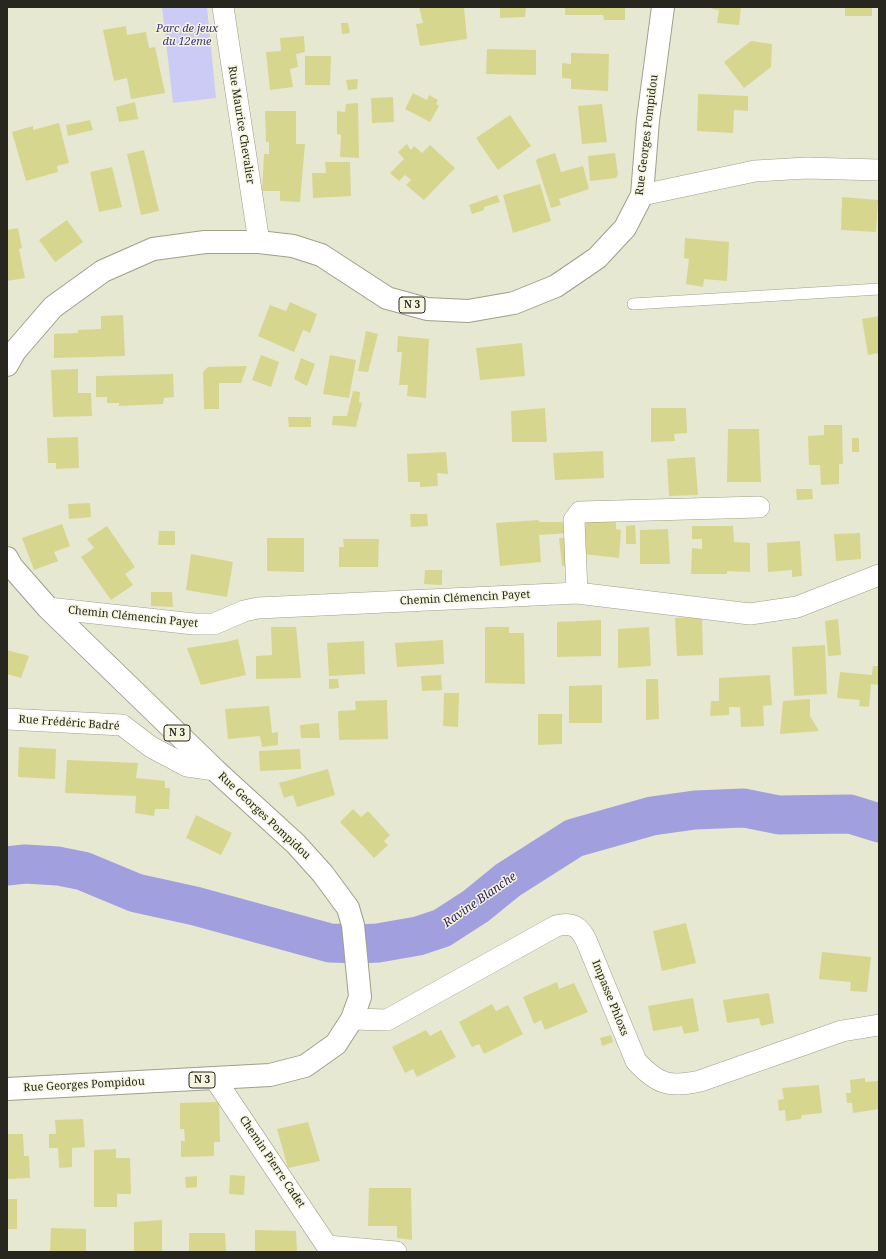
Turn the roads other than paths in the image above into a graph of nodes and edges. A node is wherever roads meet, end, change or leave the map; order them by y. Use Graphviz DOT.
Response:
graph roads {
  1 [pos="223,7"];
  2 [pos="663,7"];
  3 [pos="879,170"];
  4 [pos="642,195"];
  5 [pos="259,242"];
  6 [pos="879,289"];
  7 [pos="633,304"];
  8 [pos="10,354"];
  9 [pos="759,507"];
  10 [pos="7,558"];
  11 [pos="879,575"];
  12 [pos="577,593"];
  13 [pos="48,608"];
  14 [pos="7,719"];
  15 [pos="215,770"];
  16 [pos="352,1018"];
  17 [pos="879,1025"];
  18 [pos="215,1079"];
  19 [pos="7,1089"];
  20 [pos="329,1249"];
  21 [pos="396,1252"];
  1 -- 5 [label="street, Rue Maurice Chevalier"];
  2 -- 4 [label="main road, Rue Georges Pompidou / N 3"];
  3 -- 4 [label="street"];
  4 -- 5 [label="main road, Rue Georges Pompidou / N 3"];
  5 -- 8 [label="main road, Rue Georges Pompidou / N 3"];
  6 -- 7 [label="lane"];
  9 -- 12 [label="street"];
  10 -- 13 [label="main road, Rue Georges Pompidou / N 3"];
  11 -- 12 [label="street, Chemin Clémencin Payet"];
  12 -- 13 [label="street, Chemin Clémencin Payet"];
  13 -- 15 [label="main road, Rue Georges Pompidou / N 3"];
  14 -- 15 [label="street, Rue Frédéric Badré"];
  15 -- 16 [label="main road, Rue Georges Pompidou / N 3"];
  16 -- 17 [label="street, Impasse Phloxs"];
  16 -- 18 [label="main road, Rue Georges Pompidou / N 3"];
  18 -- 19 [label="main road, Rue Georges Pompidou / N 3"];
  18 -- 20 [label="street, Chemin Pierre Cadet"];
  20 -- 21 [label="street, Chemin Pierre Cadet"];
}
